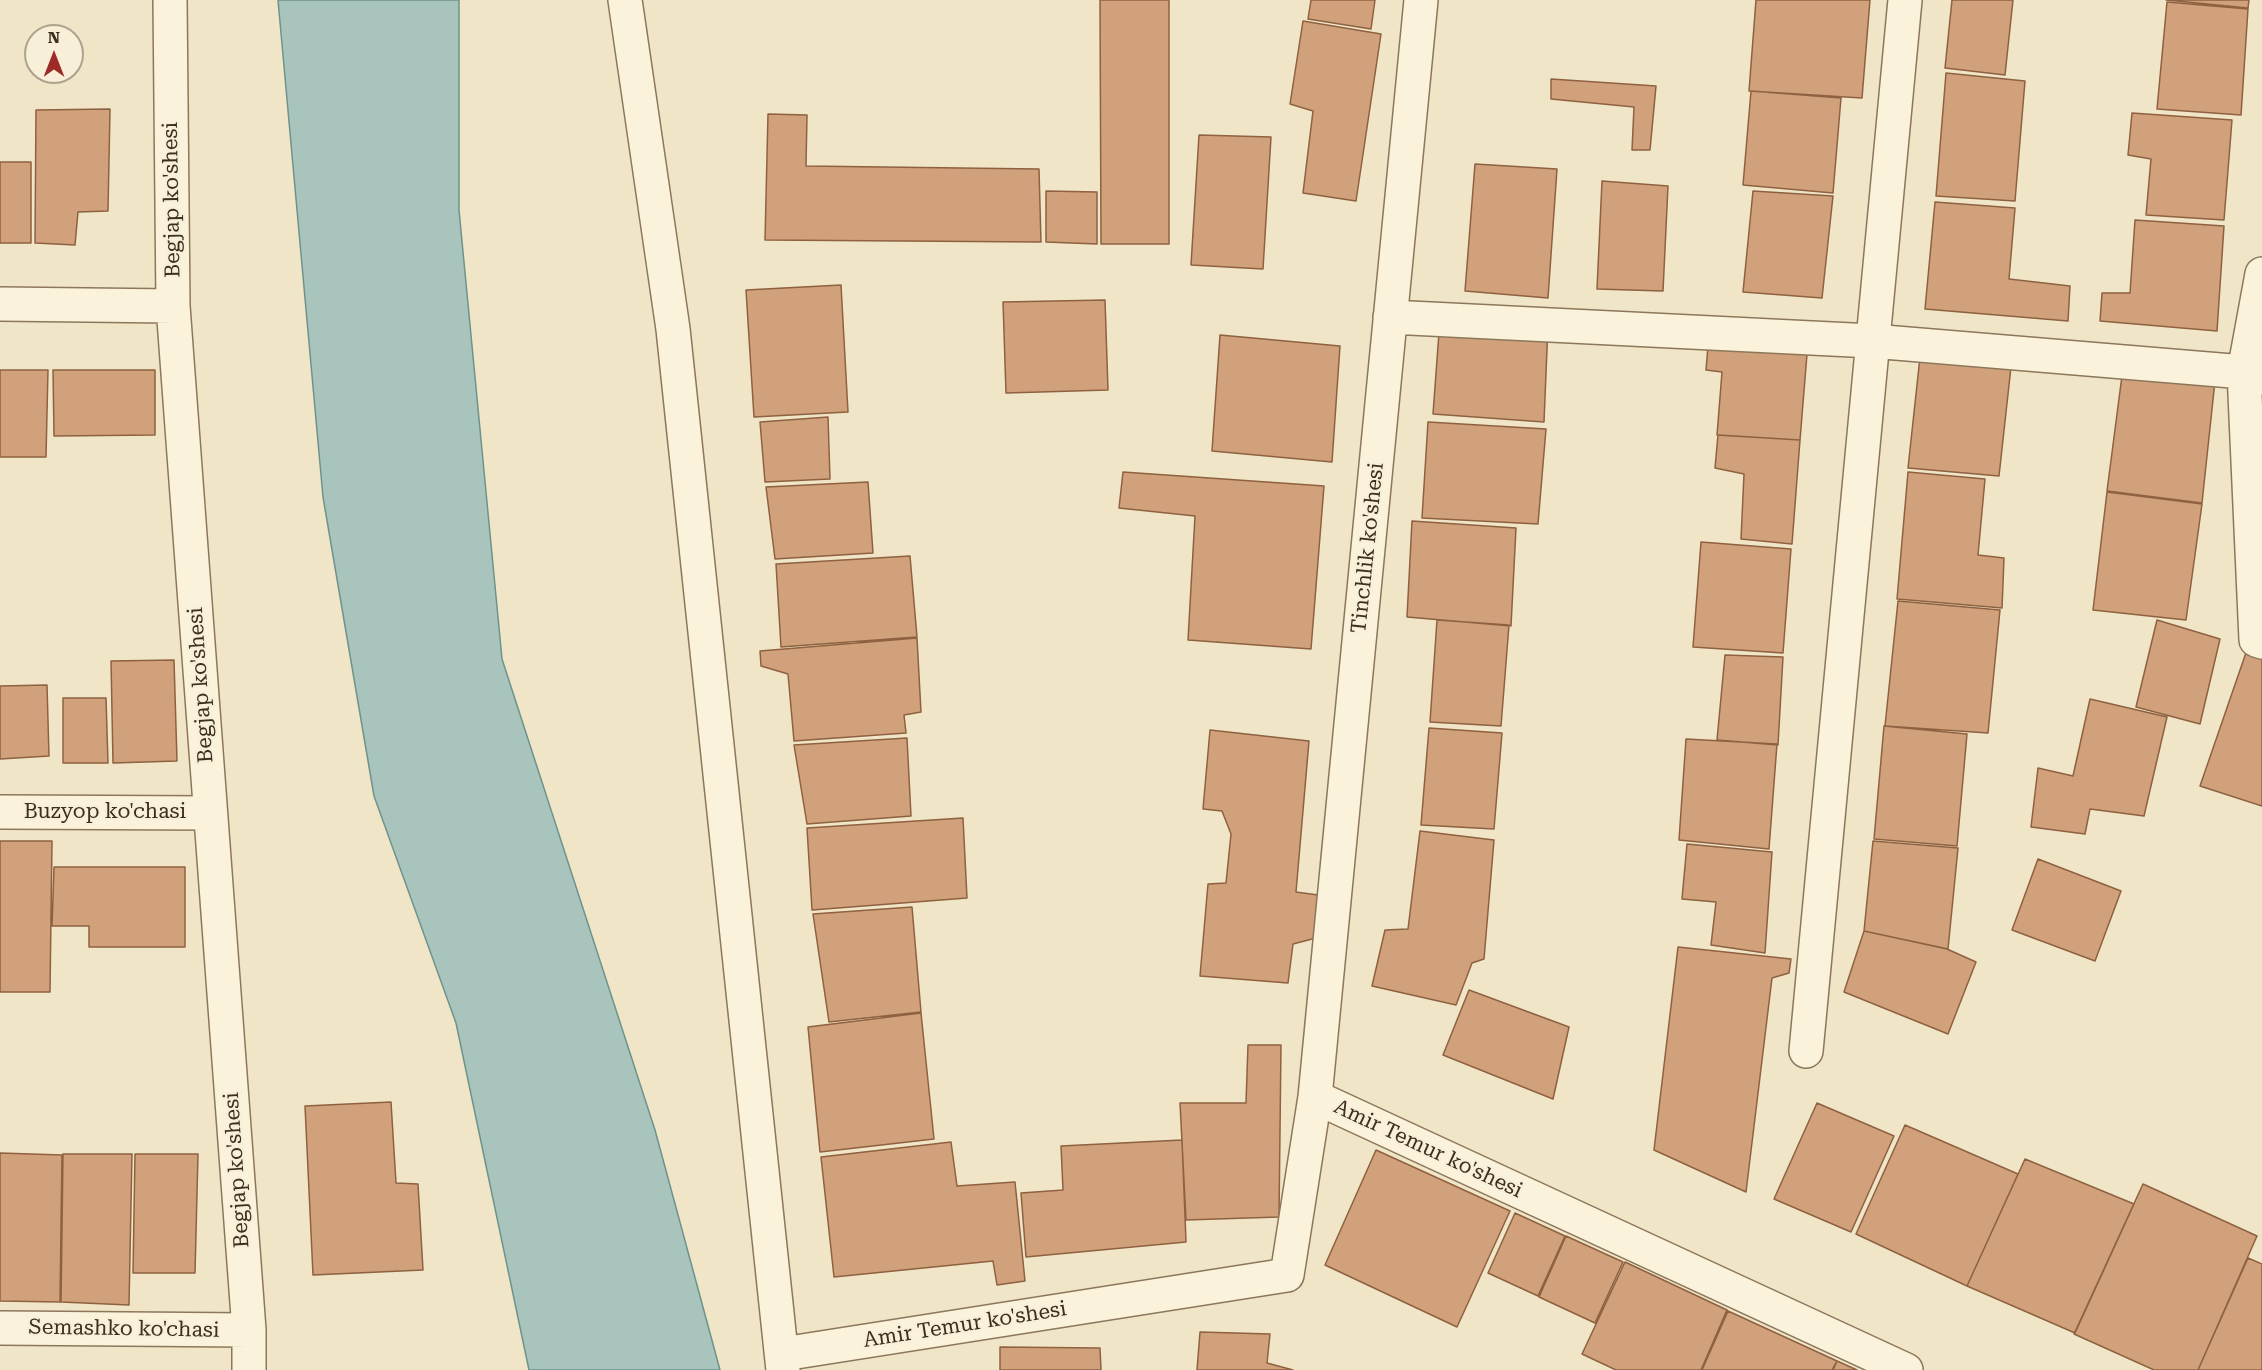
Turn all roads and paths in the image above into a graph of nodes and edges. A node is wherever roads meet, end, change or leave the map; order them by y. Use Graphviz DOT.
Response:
graph roads {
  1 [pos="170,0"];
  2 [pos="625,0"];
  3 [pos="1421,0"];
  4 [pos="1905,0"];
  5 [pos="2262,274"];
  6 [pos="0,304"];
  7 [pos="173,306"];
  8 [pos="1390,317"];
  9 [pos="1872,341"];
  10 [pos="2253,375"];
  11 [pos="2262,642"];
  12 [pos="0,812"];
  13 [pos="210,813"];
  14 [pos="1806,1052"];
  15 [pos="1315,1097"];
  16 [pos="0,1328"];
  17 [pos="249,1330"];
  18 [pos="783,1362"];
  19 [pos="249,1370"];
  20 [pos="1906,1370"];
  1 -- 7 [label="street, Begjap ko'shesi"];
  2 -- 18 [label="street"];
  3 -- 8 [label="street, Tinchlik ko'shesi"];
  4 -- 9 [label="street"];
  5 -- 10 [label="street"];
  6 -- 7 [label="street"];
  7 -- 13 [label="street, Begjap ko'shesi"];
  8 -- 9 [label="street"];
  8 -- 15 [label="street, Tinchlik ko'shesi"];
  9 -- 10 [label="street"];
  9 -- 14 [label="street"];
  10 -- 11 [label="street"];
  12 -- 13 [label="street, Buzyop ko'chasi"];
  13 -- 17 [label="street, Begjap ko'shesi"];
  15 -- 18 [label="street, Amir Temur ko'shesi"];
  15 -- 20 [label="street, Amir Temur ko'shesi"];
  16 -- 17 [label="street, Semashko ko'chasi"];
  17 -- 19 [label="street, Begjap ko'shesi"];
}
